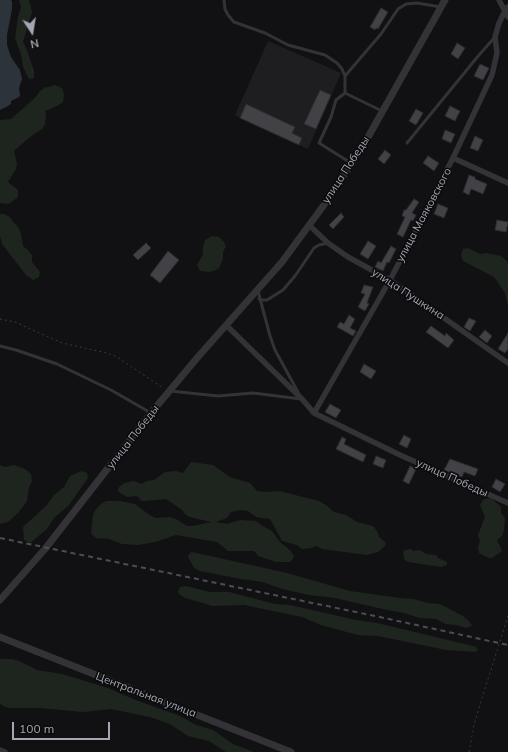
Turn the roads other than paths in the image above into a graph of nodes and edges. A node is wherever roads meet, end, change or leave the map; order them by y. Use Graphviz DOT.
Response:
graph roads {
  1 [pos="224,0"];
  2 [pos="444,0"];
  3 [pos="499,0"];
  4 [pos="441,7"];
  5 [pos="506,9"];
  6 [pos="508,17"];
  7 [pos="495,37"];
  8 [pos="346,76"];
  9 [pos="345,93"];
  10 [pos="382,112"];
  11 [pos="407,143"];
  12 [pos="453,158"];
  13 [pos="351,163"];
  14 [pos="508,183"];
  15 [pos="309,225"];
  16 [pos="328,243"];
  17 [pos="390,280"];
  18 [pos="258,291"];
  19 [pos="259,299"];
  20 [pos="227,326"];
  21 [pos="0,346"];
  22 [pos="508,363"];
  23 [pos="170,391"];
  24 [pos="302,399"];
  25 [pos="151,413"];
  26 [pos="314,413"];
  27 [pos="508,503"];
  28 [pos="0,600"];
  29 [pos="1,638"];
  30 [pos="0,750"];
  31 [pos="5,752"];
  32 [pos="291,752"];
  1 -- 8 [label="lane"];
  2 -- 4 [label="street, улица Победы"];
  3 -- 5 [label="street"];
  4 -- 8 [label="lane"];
  4 -- 10 [label="street, улица Победы"];
  5 -- 6 [label="street"];
  5 -- 7 [label="street, улица Маяковского"];
  7 -- 11 [label="lane"];
  7 -- 12 [label="street, улица Маяковского"];
  8 -- 9 [label="lane"];
  9 -- 10 [label="lane"];
  9 -- 13 [label="lane"];
  10 -- 13 [label="street, улица Победы"];
  12 -- 14 [label="street"];
  12 -- 17 [label="street, улица Маяковского"];
  13 -- 15 [label="street, улица Победы"];
  15 -- 16 [label="street, улица Пушкина"];
  15 -- 18 [label="street, улица Победы"];
  16 -- 17 [label="street, улица Пушкина"];
  16 -- 19 [label="lane"];
  17 -- 22 [label="street, улица Пушкина"];
  17 -- 26 [label="street, улица Маяковского"];
  18 -- 19 [label="lane"];
  18 -- 20 [label="street, улица Победы"];
  19 -- 24 [label="lane"];
  20 -- 23 [label="street, улица Победы"];
  20 -- 24 [label="street, улица Победы"];
  21 -- 25 [label="lane"];
  23 -- 24 [label="lane"];
  23 -- 25 [label="street, улица Победы"];
  24 -- 26 [label="street, улица Победы"];
  25 -- 28 [label="street, улица Победы"];
  26 -- 27 [label="street, улица Победы"];
  29 -- 32 [label="street, Центральная улица"];
  30 -- 31 [label="street"];
}
